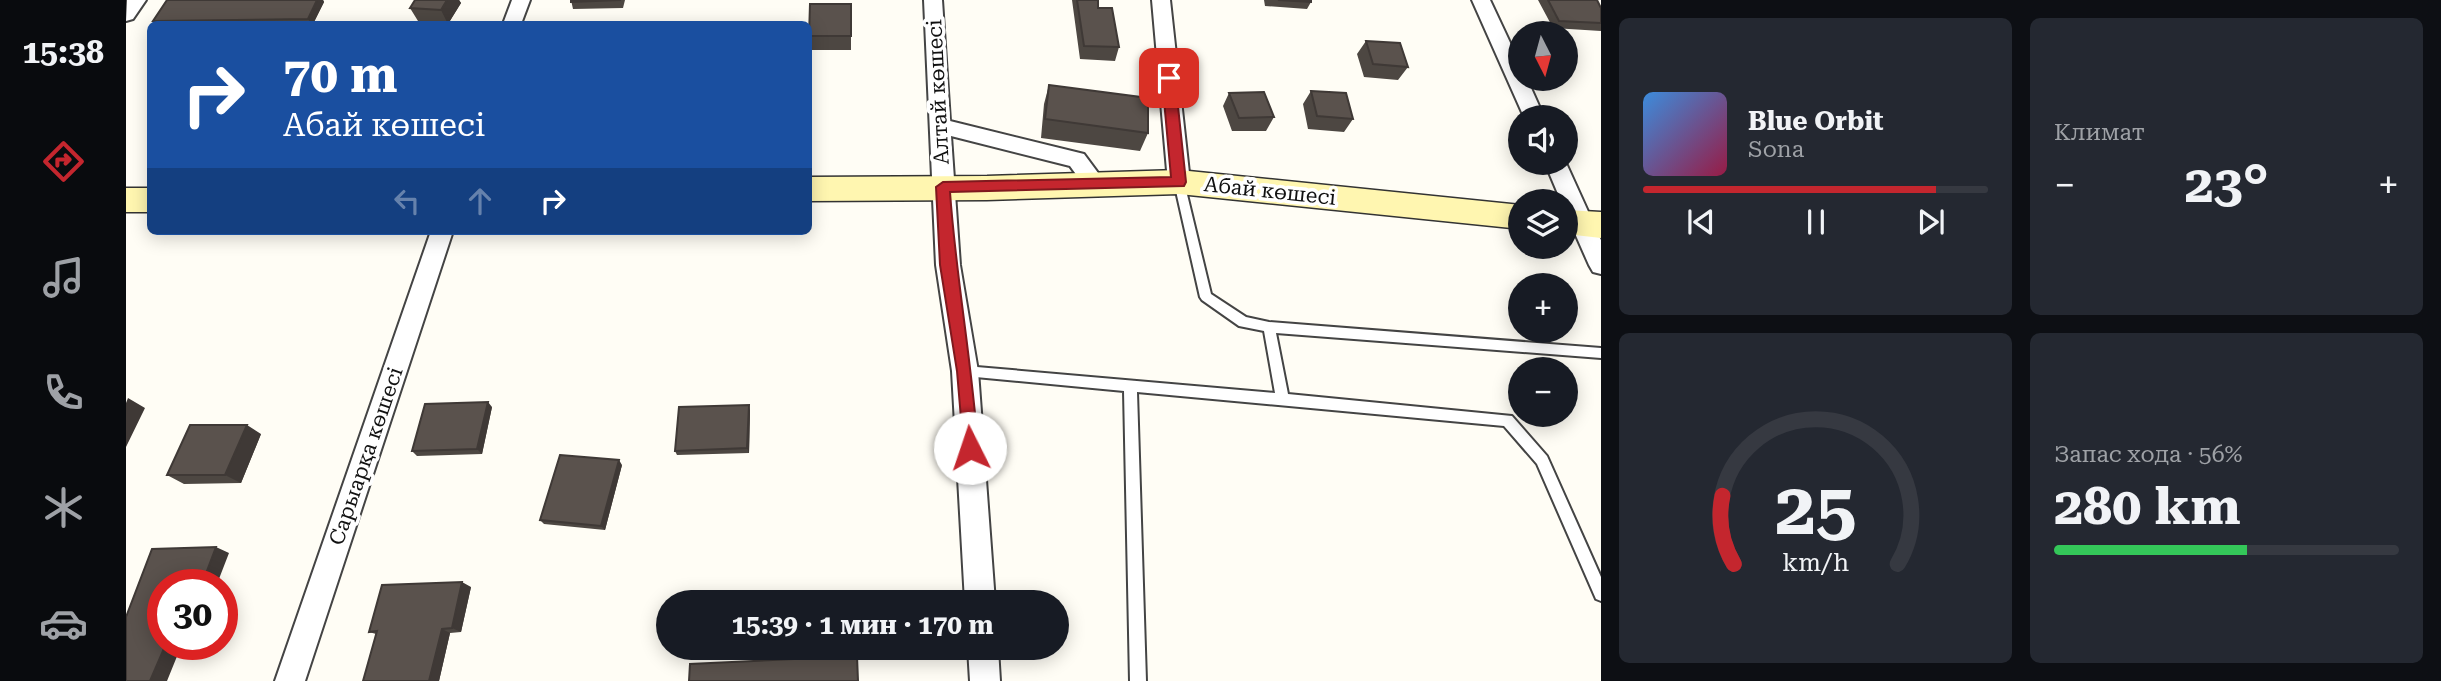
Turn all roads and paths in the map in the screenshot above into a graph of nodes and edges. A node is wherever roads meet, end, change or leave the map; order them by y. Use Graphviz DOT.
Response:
graph roads {
  1 [pos="137,0"];
  2 [pos="521,0"];
  3 [pos="933,0"];
  4 [pos="1161,0"];
  5 [pos="1481,0"];
  6 [pos="126,15"];
  7 [pos="513,21"];
  8 [pos="1529,105"];
  9 [pos="940,126"];
  10 [pos="1561,175"];
  11 [pos="1179,182"];
  12 [pos="1096,184"];
  13 [pos="943,187"];
  14 [pos="812,189"];
  15 [pos="126,200"];
  16 [pos="147,200"];
  17 [pos="1508,216"];
  18 [pos="1583,224"];
  19 [pos="441,235"];
  20 [pos="1601,265"];
  21 [pos="1269,327"];
  22 [pos="1601,352"];
  23 [pos="965,371"];
  24 [pos="1130,386"];
  25 [pos="1283,400"];
  26 [pos="979,590"];
  27 [pos="1601,594"];
  28 [pos="984,660"];
  29 [pos="290,681"];
  30 [pos="985,681"];
  31 [pos="1138,681"];
  1 -- 6 [label="street"];
  2 -- 7 [label="street"];
  3 -- 9 [label="street, Алтай көшесі"];
  4 -- 11 [label="street"];
  5 -- 8 [label="street"];
  9 -- 12 [label="street"];
  9 -- 13 [label="street, Алтай көшесі"];
  10 -- 18 [label="street"];
  11 -- 12 [label="main road, Абай көшесі"];
  11 -- 17 [label="main road, Абай көшесі"];
  11 -- 21 [label="lane"];
  12 -- 13 [label="main road, Абай көшесі"];
  13 -- 14 [label="main road, Абай көшесі"];
  13 -- 23 [label="street, Алтай көшесі"];
  15 -- 16 [label="main road"];
  18 -- 20 [label="street"];
  19 -- 29 [label="street, Сарыарқа көшесі"];
  21 -- 22 [label="lane"];
  21 -- 25 [label="lane"];
  23 -- 24 [label="lane"];
  23 -- 26 [label="street, Алтай көшесі"];
  24 -- 25 [label="lane"];
  24 -- 31 [label="lane"];
  25 -- 27 [label="lane"];
  28 -- 30 [label="street"];
}
